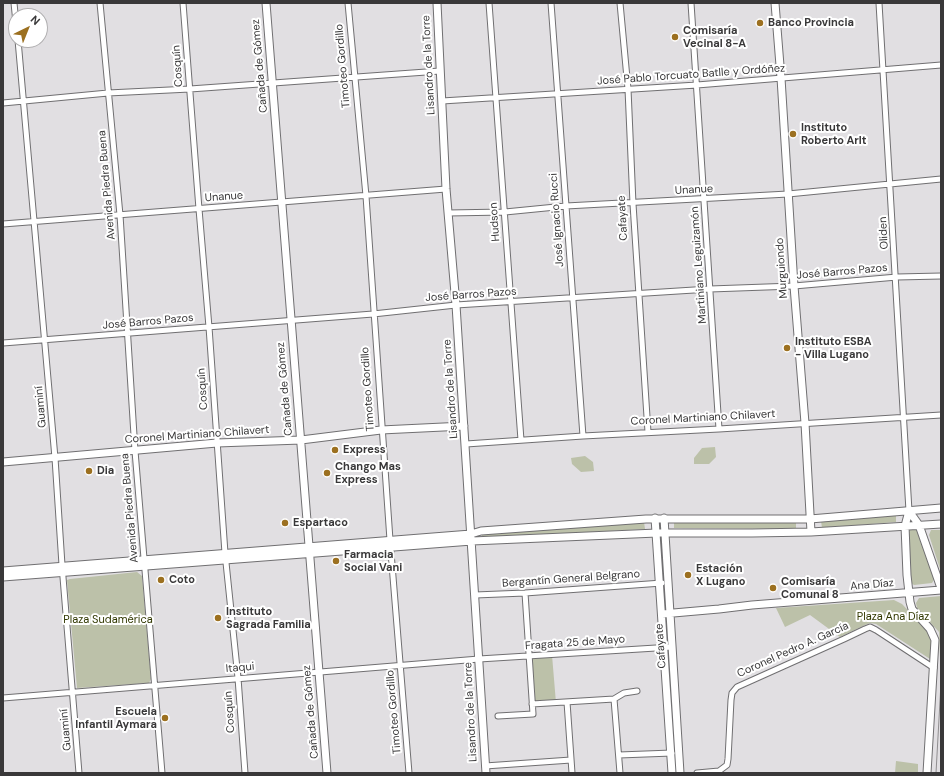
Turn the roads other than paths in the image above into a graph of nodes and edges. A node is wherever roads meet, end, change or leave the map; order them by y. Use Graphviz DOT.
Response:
graph roads {
  1 [pos="100,3"];
  2 [pos="184,3"];
  3 [pos="266,3"];
  4 [pos="348,3"];
  5 [pos="437,3"];
  6 [pos="489,3"];
  7 [pos="551,3"];
  8 [pos="620,3"];
  9 [pos="691,3"];
  10 [pos="775,3"];
  11 [pos="880,3"];
  12 [pos="19,48"];
  13 [pos="941,65"];
  14 [pos="884,70"];
  15 [pos="440,71"];
  16 [pos="354,77"];
  17 [pos="781,78"];
  18 [pos="272,83"];
  19 [pos="697,85"];
  20 [pos="190,89"];
  21 [pos="628,89"];
  22 [pos="108,93"];
  23 [pos="558,95"];
  24 [pos="496,99"];
  25 [pos="23,101"];
  26 [pos="442,102"];
  27 [pos="3,103"];
  28 [pos="941,179"];
  29 [pos="891,184"];
  30 [pos="446,189"];
  31 [pos="788,194"];
  32 [pos="366,196"];
  33 [pos="704,200"];
  34 [pos="283,203"];
  35 [pos="633,204"];
  36 [pos="566,206"];
  37 [pos="199,209"];
  38 [pos="504,212"];
  39 [pos="448,214"];
  40 [pos="120,215"];
  41 [pos="34,222"];
  42 [pos="3,224"];
  43 [pos="941,276"];
  44 [pos="896,278"];
  45 [pos="794,286"];
  46 [pos="710,289"];
  47 [pos="639,294"];
  48 [pos="573,298"];
  49 [pos="510,302"];
  50 [pos="456,305"];
  51 [pos="373,314"];
  52 [pos="291,320"];
  53 [pos="209,326"];
  54 [pos="128,333"];
  55 [pos="45,340"];
  56 [pos="3,343"];
  57 [pos="941,415"];
  58 [pos="904,416"];
  59 [pos="805,423"];
  60 [pos="464,426"];
  61 [pos="719,429"];
  62 [pos="381,430"];
  63 [pos="648,432"];
  64 [pos="583,436"];
  65 [pos="301,440"];
  66 [pos="521,440"];
  67 [pos="217,443"];
  68 [pos="466,444"];
  69 [pos="135,451"];
  70 [pos="55,458"];
  71 [pos="3,462"];
  72 [pos="941,508"];
  73 [pos="909,511"];
  74 [pos="655,518"];
  75 [pos="664,518"];
  76 [pos="810,518"];
  77 [pos="941,524"];
  78 [pos="905,526"];
  79 [pos="920,526"];
  80 [pos="656,532"];
  81 [pos="664,532"];
  82 [pos="811,532"];
  83 [pos="472,537"];
  84 [pos="390,540"];
  85 [pos="308,546"];
  86 [pos="390,548"];
  87 [pos="225,553"];
  88 [pos="309,554"];
  89 [pos="226,561"];
  90 [pos="145,563"];
  91 [pos="62,569"];
  92 [pos="3,571"];
  93 [pos="3,577"];
  94 [pos="668,582"];
  95 [pos="660,583"];
  96 [pos="941,589"];
  97 [pos="525,593"];
  98 [pos="908,593"];
  99 [pos="475,595"];
  100 [pos="670,613"];
  101 [pos="662,614"];
  102 [pos="664,647"];
  103 [pos="672,647"];
  104 [pos="528,656"];
  105 [pos="479,659"];
  106 [pos="937,663"];
  107 [pos="400,665"];
  108 [pos="318,671"];
  109 [pos="238,678"];
  110 [pos="156,686"];
  111 [pos="637,691"];
  112 [pos="73,692"];
  113 [pos="3,698"];
  114 [pos="614,699"];
  115 [pos="567,702"];
  116 [pos="532,704"];
  117 [pos="498,716"];
  118 [pos="679,752"];
  119 [pos="671,753"];
  120 [pos="619,755"];
  121 [pos="571,760"];
  122 [pos="486,770"];
  123 [pos="80,773"];
  124 [pos="162,773"];
  125 [pos="245,773"];
  126 [pos="327,773"];
  127 [pos="409,773"];
  128 [pos="572,773"];
  129 [pos="620,773"];
  130 [pos="672,773"];
  131 [pos="680,773"];
  132 [pos="697,773"];
  133 [pos="927,773"];
  1 -- 22 [label="street, Avenida Piedra Buena"];
  2 -- 20 [label="street, Cosquín"];
  3 -- 18 [label="street, Cañada de Gómez"];
  4 -- 16 [label="street, Timoteo Gordillo"];
  5 -- 15 [label="street, Lisandro de la Torre"];
  6 -- 24 [label="street, Hudson"];
  7 -- 23 [label="street, José Ignacio Rucci"];
  8 -- 21 [label="street, Cafayate"];
  9 -- 19 [label="street, Martiniano Leguizamón"];
  10 -- 17 [label="street, Murguiondo"];
  11 -- 14 [label="street, Oliden"];
  12 -- 25 [label="street, Guaminí"];
  13 -- 14 [label="street, José Pablo Torcuato Batlle y Ordóñez"];
  14 -- 17 [label="street, José Pablo Torcuato Batlle y Ordóñez"];
  14 -- 29 [label="street, Oliden"];
  15 -- 16 [label="street"];
  15 -- 26 [label="street, Lisandro de la Torre"];
  16 -- 18 [label="street"];
  16 -- 32 [label="street, Timoteo Gordillo"];
  17 -- 19 [label="street, José Pablo Torcuato Batlle y Ordóñez"];
  17 -- 31 [label="street, Murguiondo"];
  18 -- 20 [label="street"];
  18 -- 34 [label="street, Cañada de Gómez"];
  19 -- 21 [label="street, José Pablo Torcuato Batlle y Ordóñez"];
  19 -- 33 [label="street, Martiniano Leguizamón"];
  20 -- 22 [label="street"];
  20 -- 37 [label="street, Cosquín"];
  21 -- 23 [label="street, José Pablo Torcuato Batlle y Ordóñez"];
  21 -- 35 [label="street, Cafayate"];
  22 -- 25 [label="street"];
  22 -- 40 [label="street, Avenida Piedra Buena"];
  23 -- 24 [label="street, José Pablo Torcuato Batlle y Ordóñez"];
  23 -- 36 [label="street, José Ignacio Rucci"];
  24 -- 26 [label="street, José Pablo Torcuato Batlle y Ordóñez"];
  24 -- 38 [label="street, Hudson"];
  25 -- 27 [label="street"];
  25 -- 41 [label="street, Guaminí"];
  26 -- 30 [label="street, Lisandro de la Torre"];
  28 -- 29 [label="street, Unanue"];
  29 -- 31 [label="street, Unanue"];
  29 -- 44 [label="street, Oliden"];
  30 -- 32 [label="street, Unanue"];
  30 -- 39 [label="street, Lisandro de la Torre"];
  31 -- 33 [label="street, Unanue"];
  31 -- 45 [label="street, Murguiondo"];
  32 -- 34 [label="street, Unanue"];
  32 -- 51 [label="street, Timoteo Gordillo"];
  33 -- 35 [label="street, Unanue"];
  33 -- 46 [label="street, Martiniano Leguizamón"];
  34 -- 37 [label="street, Unanue"];
  34 -- 52 [label="street, Cañada de Gómez"];
  35 -- 36 [label="street, Unanue"];
  35 -- 47 [label="street, Cafayate"];
  36 -- 38 [label="street, Unanue"];
  36 -- 48 [label="street, José Ignacio Rucci"];
  37 -- 40 [label="street, Unanue"];
  37 -- 53 [label="street, Cosquín"];
  38 -- 39 [label="street, Unanue"];
  38 -- 49 [label="street, Hudson"];
  39 -- 50 [label="street, Lisandro de la Torre"];
  40 -- 41 [label="street, Unanue"];
  40 -- 54 [label="street, Avenida Piedra Buena"];
  41 -- 42 [label="street, Unanue"];
  41 -- 55 [label="street, Guaminí"];
  43 -- 44 [label="street, José Barros Pazos"];
  44 -- 45 [label="street, José Barros Pazos"];
  44 -- 58 [label="street, Oliden"];
  45 -- 46 [label="street, José Barros Pazos"];
  45 -- 59 [label="street, Murguiondo"];
  46 -- 47 [label="street, José Barros Pazos"];
  46 -- 61 [label="street, Martiniano Leguizamón"];
  47 -- 48 [label="street, José Barros Pazos"];
  47 -- 63 [label="street, Cafayate"];
  48 -- 49 [label="street, José Barros Pazos"];
  48 -- 64 [label="street, José Ignacio Rucci"];
  49 -- 50 [label="street, José Barros Pazos"];
  49 -- 66 [label="street, Hudson"];
  50 -- 51 [label="street, José Barros Pazos"];
  50 -- 60 [label="street, Lisandro de la Torre"];
  51 -- 52 [label="street, José Barros Pazos"];
  51 -- 62 [label="street, Timoteo Gordillo"];
  52 -- 53 [label="street, José Barros Pazos"];
  52 -- 65 [label="street, Cañada de Gómez"];
  53 -- 54 [label="street, José Barros Pazos"];
  53 -- 67 [label="street, Cosquín"];
  54 -- 55 [label="street, José Barros Pazos"];
  54 -- 69 [label="street, Avenida Piedra Buena"];
  55 -- 56 [label="street, José Barros Pazos"];
  55 -- 70 [label="street, Guaminí"];
  57 -- 58 [label="street, Coronel Martiniano Chilavert"];
  58 -- 59 [label="street, Coronel Martiniano Chilavert"];
  58 -- 73 [label="street, Oliden"];
  59 -- 61 [label="street, Coronel Martiniano Chilavert"];
  59 -- 76 [label="street, Murguiondo"];
  60 -- 62 [label="street, Coronel Martiniano Chilavert"];
  60 -- 68 [label="street, Lisandro de la Torre"];
  61 -- 63 [label="street, Coronel Martiniano Chilavert"];
  62 -- 65 [label="street, Coronel Martiniano Chilavert"];
  62 -- 84 [label="street, Timoteo Gordillo"];
  63 -- 64 [label="street, Coronel Martiniano Chilavert"];
  64 -- 66 [label="street, Coronel Martiniano Chilavert"];
  65 -- 67 [label="street, Coronel Martiniano Chilavert"];
  65 -- 85 [label="street, Cañada de Gómez"];
  66 -- 68 [label="street, Coronel Martiniano Chilavert"];
  67 -- 69 [label="street, Coronel Martiniano Chilavert"];
  67 -- 87 [label="street, Cosquín"];
  68 -- 83 [label="street, Lisandro de la Torre"];
  69 -- 70 [label="street, Coronel Martiniano Chilavert"];
  69 -- 90 [label="street, Avenida Piedra Buena"];
  70 -- 71 [label="street, Coronel Martiniano Chilavert"];
  70 -- 91 [label="street, Guaminí"];
  72 -- 73 [label="street"];
  73 -- 76 [label="street"];
  73 -- 78 [label="street"];
  73 -- 79 [label="street"];
  74 -- 75 [label="street"];
  74 -- 80 [label="street, Cafayate"];
  74 -- 83 [label="street"];
  75 -- 76 [label="street"];
  75 -- 81 [label="street, Cafayate"];
  76 -- 82 [label="street, Murguiondo"];
  77 -- 79 [label="street"];
  78 -- 79 [label="street"];
  78 -- 82 [label="street"];
  78 -- 98 [label="street"];
  79 -- 96 [label="street"];
  80 -- 81 [label="street"];
  80 -- 83 [label="street"];
  80 -- 95 [label="street, Cafayate"];
  81 -- 82 [label="street"];
  81 -- 94 [label="street, Cafayate"];
  83 -- 84 [label="street"];
  83 -- 86 [label="street"];
  83 -- 99 [label="street, Lisandro de la Torre"];
  84 -- 85 [label="street"];
  84 -- 86 [label="street, Timoteo Gordillo"];
  85 -- 87 [label="street"];
  85 -- 88 [label="street, Cañada de Gómez"];
  86 -- 88 [label="street"];
  86 -- 107 [label="street, Timoteo Gordillo"];
  87 -- 89 [label="street, Cosquín"];
  87 -- 90 [label="street"];
  88 -- 89 [label="street"];
  88 -- 108 [label="street, Cañada de Gómez"];
  89 -- 90 [label="street"];
  89 -- 109 [label="street, Cosquín"];
  90 -- 91 [label="street"];
  90 -- 110 [label="street, Avenida Piedra Buena"];
  91 -- 92 [label="street"];
  91 -- 93 [label="street"];
  91 -- 112 [label="street, Guaminí"];
  94 -- 95 [label="street, Bergantín General Belgrano"];
  94 -- 100 [label="street, Cafayate"];
  95 -- 97 [label="street, Bergantín General Belgrano"];
  95 -- 101 [label="street, Cafayate"];
  96 -- 98 [label="street, Ana Díaz"];
  97 -- 99 [label="street, Bergantín General Belgrano"];
  97 -- 104 [label="street"];
  98 -- 100 [label="street, Ana Díaz"];
  98 -- 106 [label="street"];
  99 -- 105 [label="street, Lisandro de la Torre"];
  100 -- 101 [label="street, Ana Díaz"];
  100 -- 103 [label="street, Cafayate"];
  101 -- 102 [label="street, Cafayate"];
  102 -- 103 [label="street, Fragata 25 de Mayo"];
  102 -- 104 [label="street, Fragata 25 de Mayo"];
  102 -- 119 [label="street, Cafayate"];
  103 -- 118 [label="street, Cafayate"];
  104 -- 105 [label="street, Fragata 25 de Mayo"];
  104 -- 116 [label="street"];
  105 -- 107 [label="street, Itaqui"];
  105 -- 122 [label="street, Lisandro de la Torre"];
  106 -- 132 [label="street, Coronel Pedro A. García"];
  106 -- 133 [label="street"];
  107 -- 108 [label="street, Itaqui"];
  107 -- 127 [label="street, Timoteo Gordillo"];
  108 -- 109 [label="street, Itaqui"];
  108 -- 126 [label="street, Cañada de Gómez"];
  109 -- 110 [label="street, Itaqui"];
  109 -- 125 [label="street, Cosquín"];
  110 -- 112 [label="street, Itaqui"];
  110 -- 124 [label="street, Avenida Piedra Buena"];
  111 -- 114 [label="street"];
  112 -- 113 [label="street, Itaqui"];
  112 -- 123 [label="street, Guaminí"];
  114 -- 115 [label="street"];
  114 -- 120 [label="street"];
  115 -- 116 [label="street"];
  115 -- 121 [label="street"];
  116 -- 117 [label="street"];
  118 -- 119 [label="street"];
  118 -- 131 [label="street, Cafayate"];
  119 -- 120 [label="street"];
  119 -- 130 [label="street, Cafayate"];
  120 -- 129 [label="street"];
  121 -- 122 [label="street"];
  121 -- 128 [label="street"];
}
